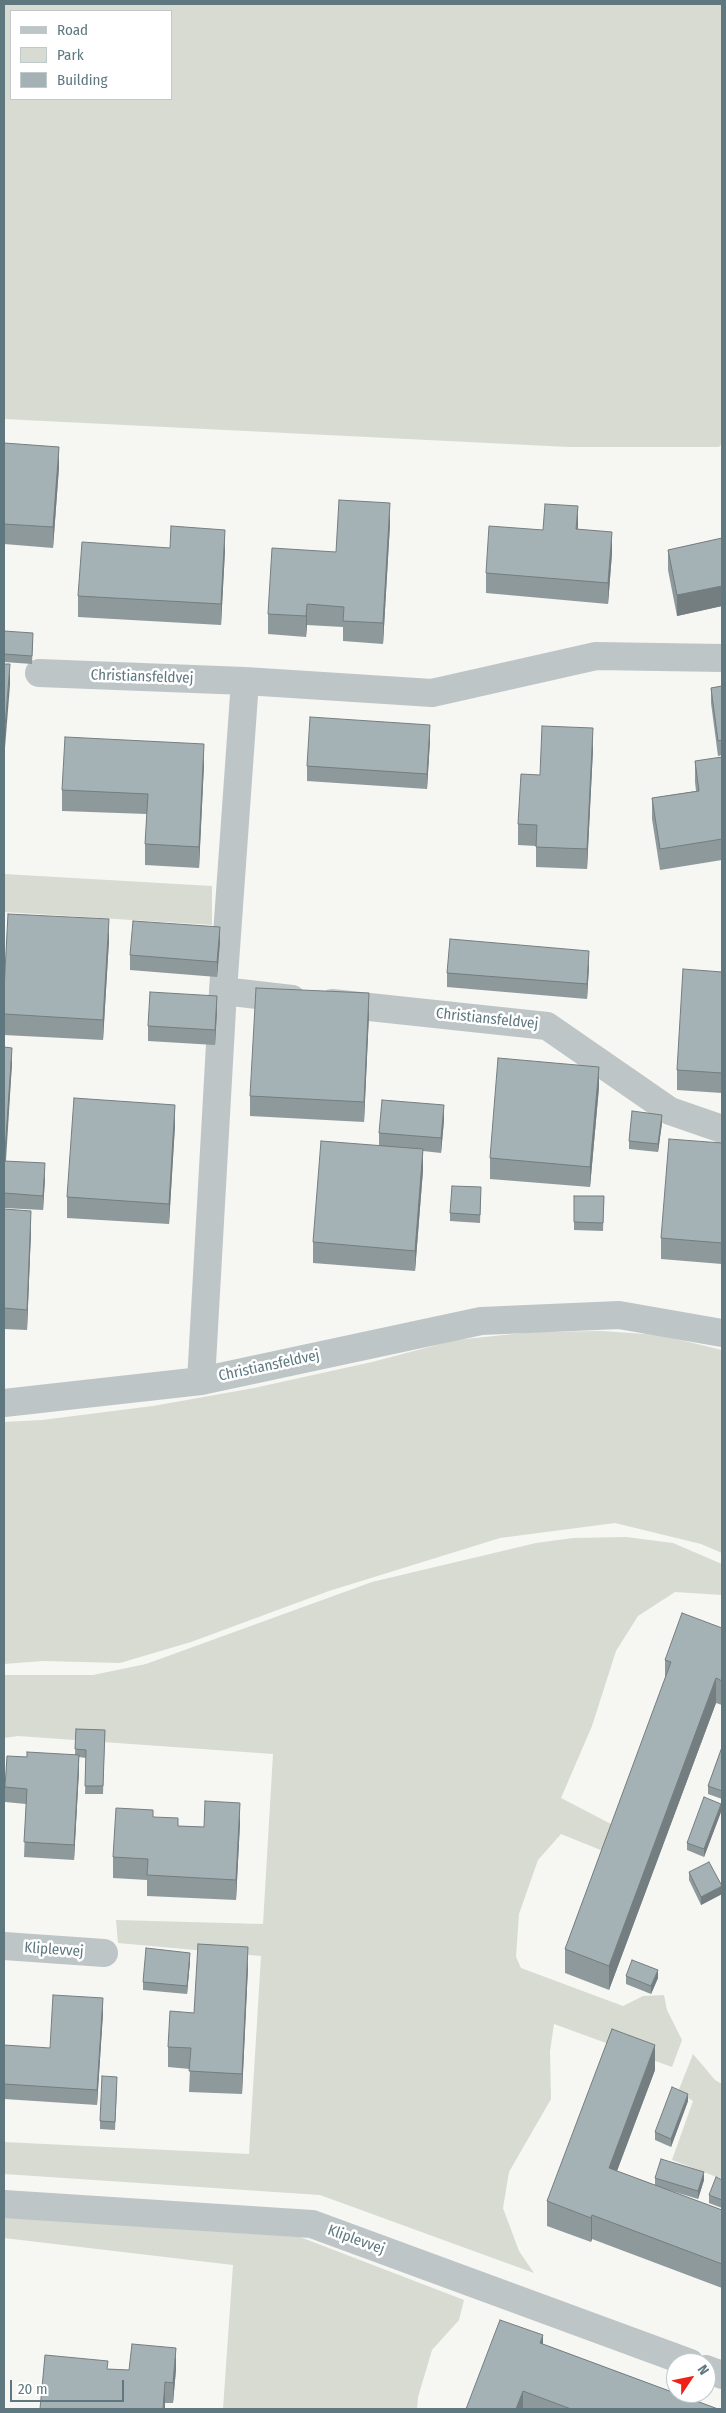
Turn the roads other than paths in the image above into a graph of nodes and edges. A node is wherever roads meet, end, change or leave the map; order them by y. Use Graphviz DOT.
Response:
graph roads {
  1 [pos="722,658"];
  2 [pos="39,673"];
  3 [pos="246,681"];
  4 [pos="222,991"];
  5 [pos="722,1129"];
  6 [pos="722,1333"];
  7 [pos="201,1381"];
  8 [pos="4,1404"];
  9 [pos="4,1946"];
  10 [pos="104,1953"];
  11 [pos="4,2204"];
  12 [pos="666,2354"];
  1 -- 3 [label="street, Christiansfeldvej"];
  2 -- 3 [label="street, Christiansfeldvej"];
  3 -- 4 [label="street, Christiansfeldvej"];
  4 -- 5 [label="street, Christiansfeldvej"];
  4 -- 7 [label="street, Christiansfeldvej"];
  6 -- 7 [label="street, Christiansfeldvej"];
  7 -- 8 [label="street, Christiansfeldvej"];
  9 -- 10 [label="street, Kliplevvej"];
  11 -- 12 [label="street, Kliplevvej"];
}
